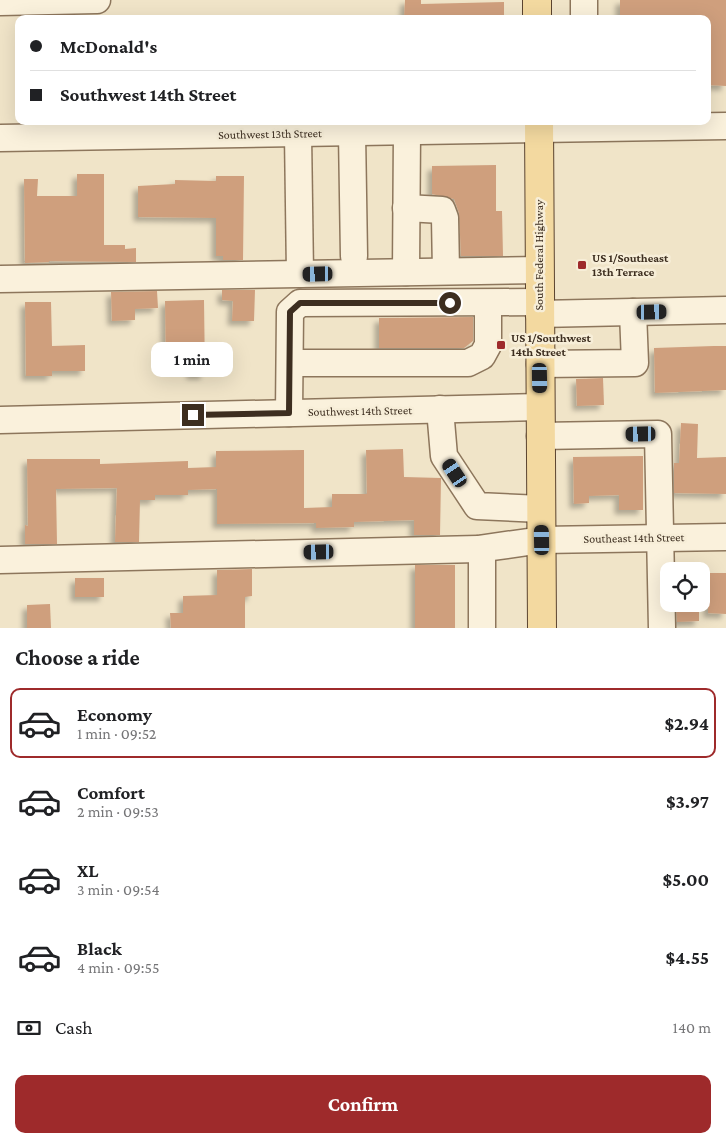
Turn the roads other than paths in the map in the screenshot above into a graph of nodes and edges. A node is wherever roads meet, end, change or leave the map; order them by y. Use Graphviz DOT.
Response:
graph roads {
  1 [pos="97,0"];
  2 [pos="537,0"];
  3 [pos="584,0"];
  4 [pos="0,2"];
  5 [pos="537,15"];
  6 [pos="584,15"];
  7 [pos="590,125"];
  8 [pos="539,126"];
  9 [pos="726,126"];
  10 [pos="406,132"];
  11 [pos="352,133"];
  12 [pos="298,134"];
  13 [pos="0,138"];
  14 [pos="406,208"];
  15 [pos="354,256"];
  16 [pos="539,270"];
  17 [pos="446,271"];
  18 [pos="406,272"];
  19 [pos="300,274"];
  20 [pos="0,279"];
  21 [pos="488,303"];
  22 [pos="539,308"];
  23 [pos="726,310"];
  24 [pos="633,312"];
  25 [pos="290,363"];
  26 [pos="540,364"];
  27 [pos="540,407"];
  28 [pos="440,409"];
  29 [pos="289,413"];
  30 [pos="0,420"];
  31 [pos="540,436"];
  32 [pos="542,509"];
  33 [pos="726,537"];
  34 [pos="660,538"];
  35 [pos="542,540"];
  36 [pos="482,548"];
  37 [pos="0,560"];
  38 [pos="482,628"];
  39 [pos="542,628"];
  40 [pos="662,628"];
  1 -- 4 [label="street"];
  2 -- 5 [label="main road"];
  3 -- 6 [label="street"];
  7 -- 8 [label="street, Southwest 13th Street"];
  7 -- 9 [label="street, Southwest 13th Street"];
  8 -- 10 [label="street, Southwest 13th Street"];
  8 -- 16 [label="main road, South Federal Highway"];
  10 -- 11 [label="street, Southwest 13th Street"];
  10 -- 14 [label="street"];
  11 -- 12 [label="street, Southwest 13th Street"];
  11 -- 15 [label="street"];
  12 -- 13 [label="street, Southwest 13th Street"];
  12 -- 19 [label="street"];
  14 -- 17 [label="street"];
  14 -- 18 [label="street"];
  16 -- 17 [label="street"];
  16 -- 22 [label="main road, South Federal Highway"];
  17 -- 18 [label="street"];
  18 -- 19 [label="street"];
  19 -- 20 [label="street"];
  21 -- 22 [label="street"];
  21 -- 25 [label="street"];
  21 -- 25 [label="street"];
  22 -- 24 [label="street"];
  22 -- 26 [label="main road, South Federal Highway"];
  23 -- 24 [label="street"];
  24 -- 26 [label="street"];
  25 -- 29 [label="street"];
  26 -- 27 [label="main road, South Federal Highway"];
  27 -- 28 [label="street, Southwest 14th Street"];
  27 -- 31 [label="main road, South Federal Highway"];
  28 -- 29 [label="street, Southwest 14th Street"];
  28 -- 32 [label="street"];
  29 -- 30 [label="street, Southwest 14th Street"];
  31 -- 32 [label="main road, South Federal Highway"];
  31 -- 34 [label="street"];
  32 -- 35 [label="main road, South Federal Highway"];
  33 -- 34 [label="street, Southeast 14th Street"];
  34 -- 35 [label="street, Southeast 14th Street"];
  34 -- 40 [label="street"];
  35 -- 36 [label="street, Southeast 14th Street"];
  35 -- 39 [label="main road, South Federal Highway"];
  36 -- 37 [label="street, Southeast 14th Street"];
  36 -- 38 [label="street"];
}
